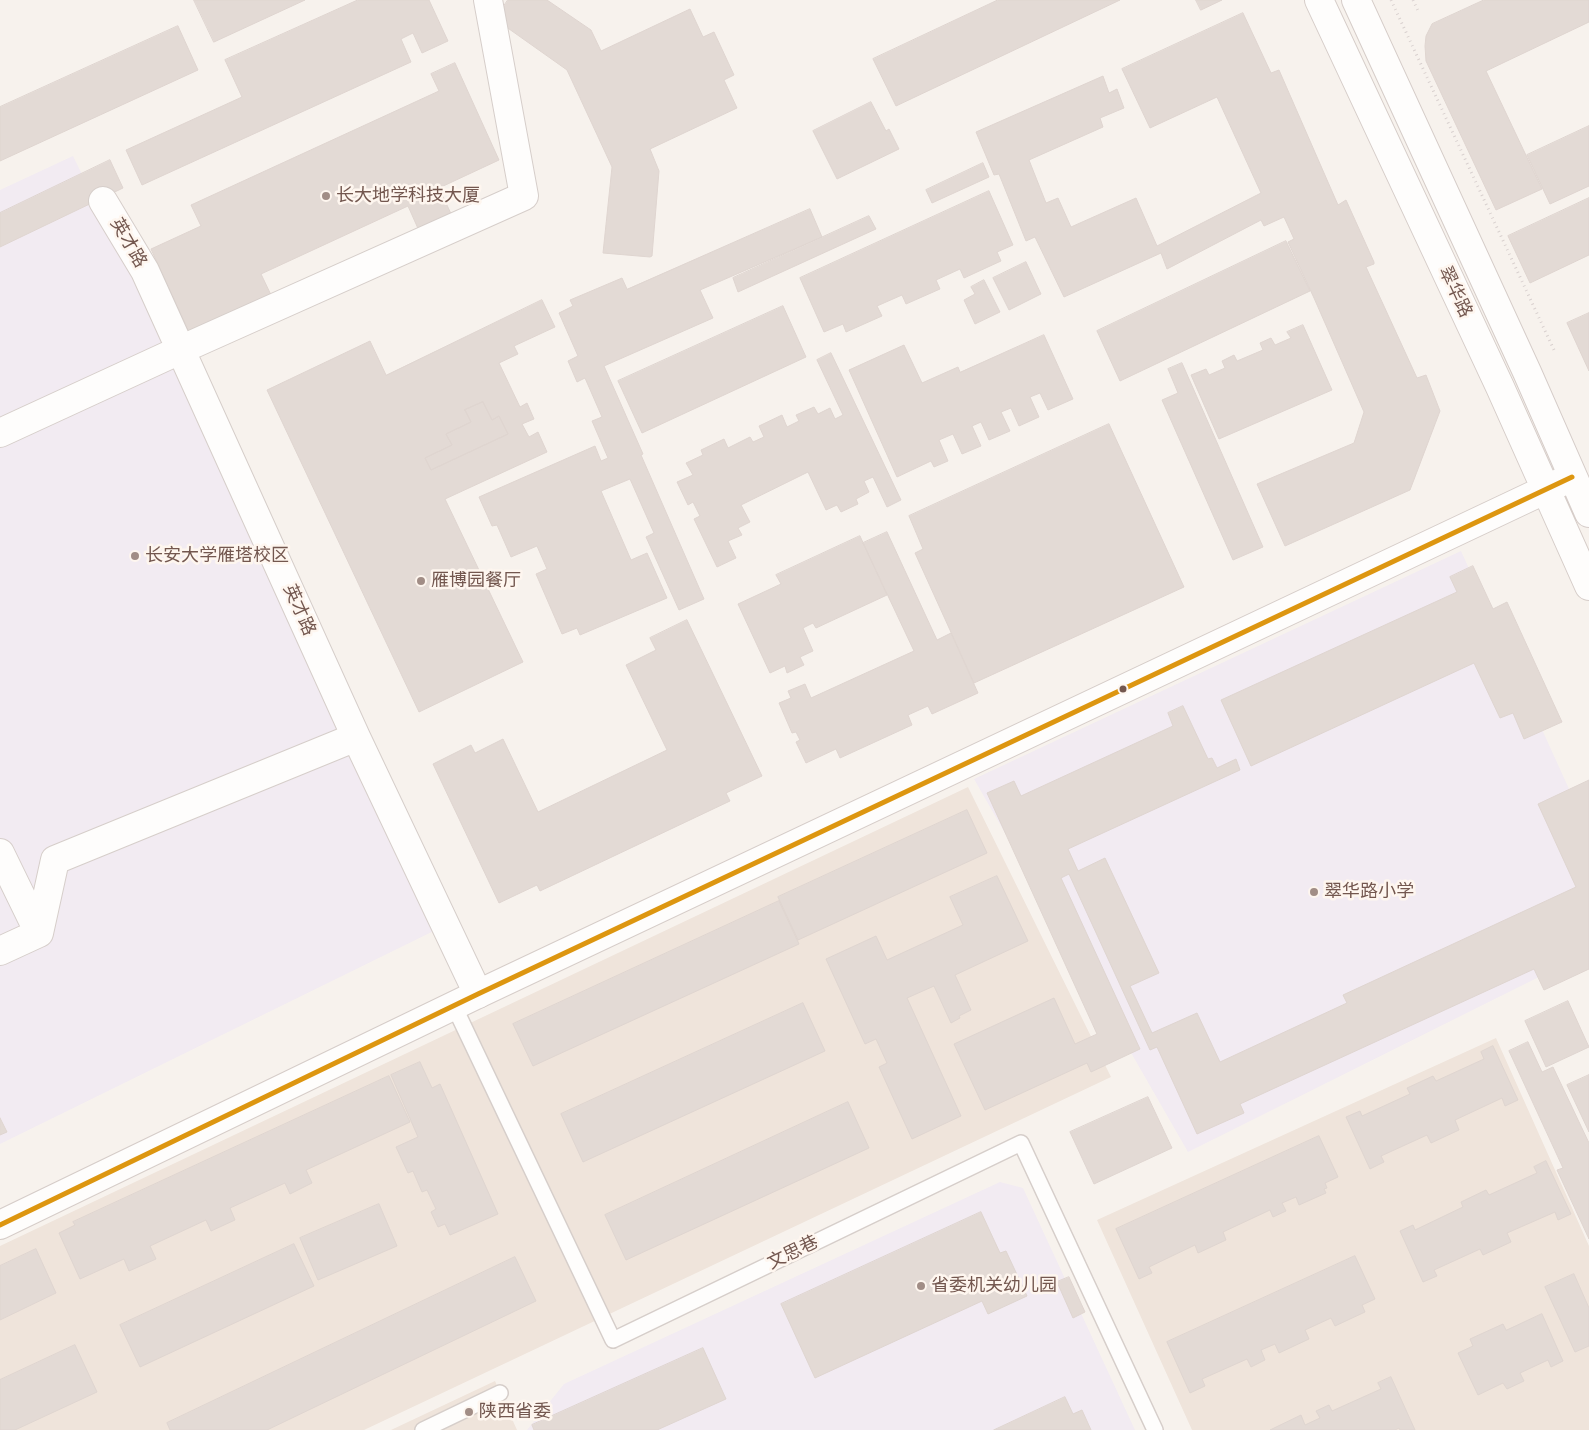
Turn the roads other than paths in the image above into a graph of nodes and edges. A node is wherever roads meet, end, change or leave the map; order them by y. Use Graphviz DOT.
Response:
graph roads {
  1 [pos="488,0"];
  2 [pos="1348,0"];
  3 [pos="1356,0"];
  4 [pos="1321,6"];
  5 [pos="103,201"];
  6 [pos="180,350"];
  7 [pos="0,433"];
  8 [pos="1572,477"];
  9 [pos="1545,490"];
  10 [pos="1589,513"];
  11 [pos="1589,586"];
  12 [pos="356,738"];
  13 [pos="0,853"];
  14 [pos="39,933"];
  15 [pos="0,951"];
  16 [pos="466,1000"];
  17 [pos="0,1225"];
  18 [pos="500,1393"];
  19 [pos="423,1430"];
  20 [pos="1155,1430"];
  1 -- 6 [label="street"];
  2 -- 4 [label="street"];
  3 -- 8 [label="street, 翠华路"];
  4 -- 9 [label="street, 翠华路"];
  5 -- 6 [label="street, 英才路"];
  6 -- 7 [label="street"];
  6 -- 12 [label="street, 英才路"];
  8 -- 9 [label="street"];
  8 -- 10 [label="street, 翠华路"];
  9 -- 11 [label="street, 翠华路"];
  9 -- 16 [label="street"];
  12 -- 14 [label="street"];
  12 -- 16 [label="street, 英才路"];
  13 -- 14 [label="street"];
  14 -- 15 [label="street"];
  16 -- 17 [label="street"];
  16 -- 20 [label="lane, 文思巷"];
  18 -- 19 [label="lane"];
}
